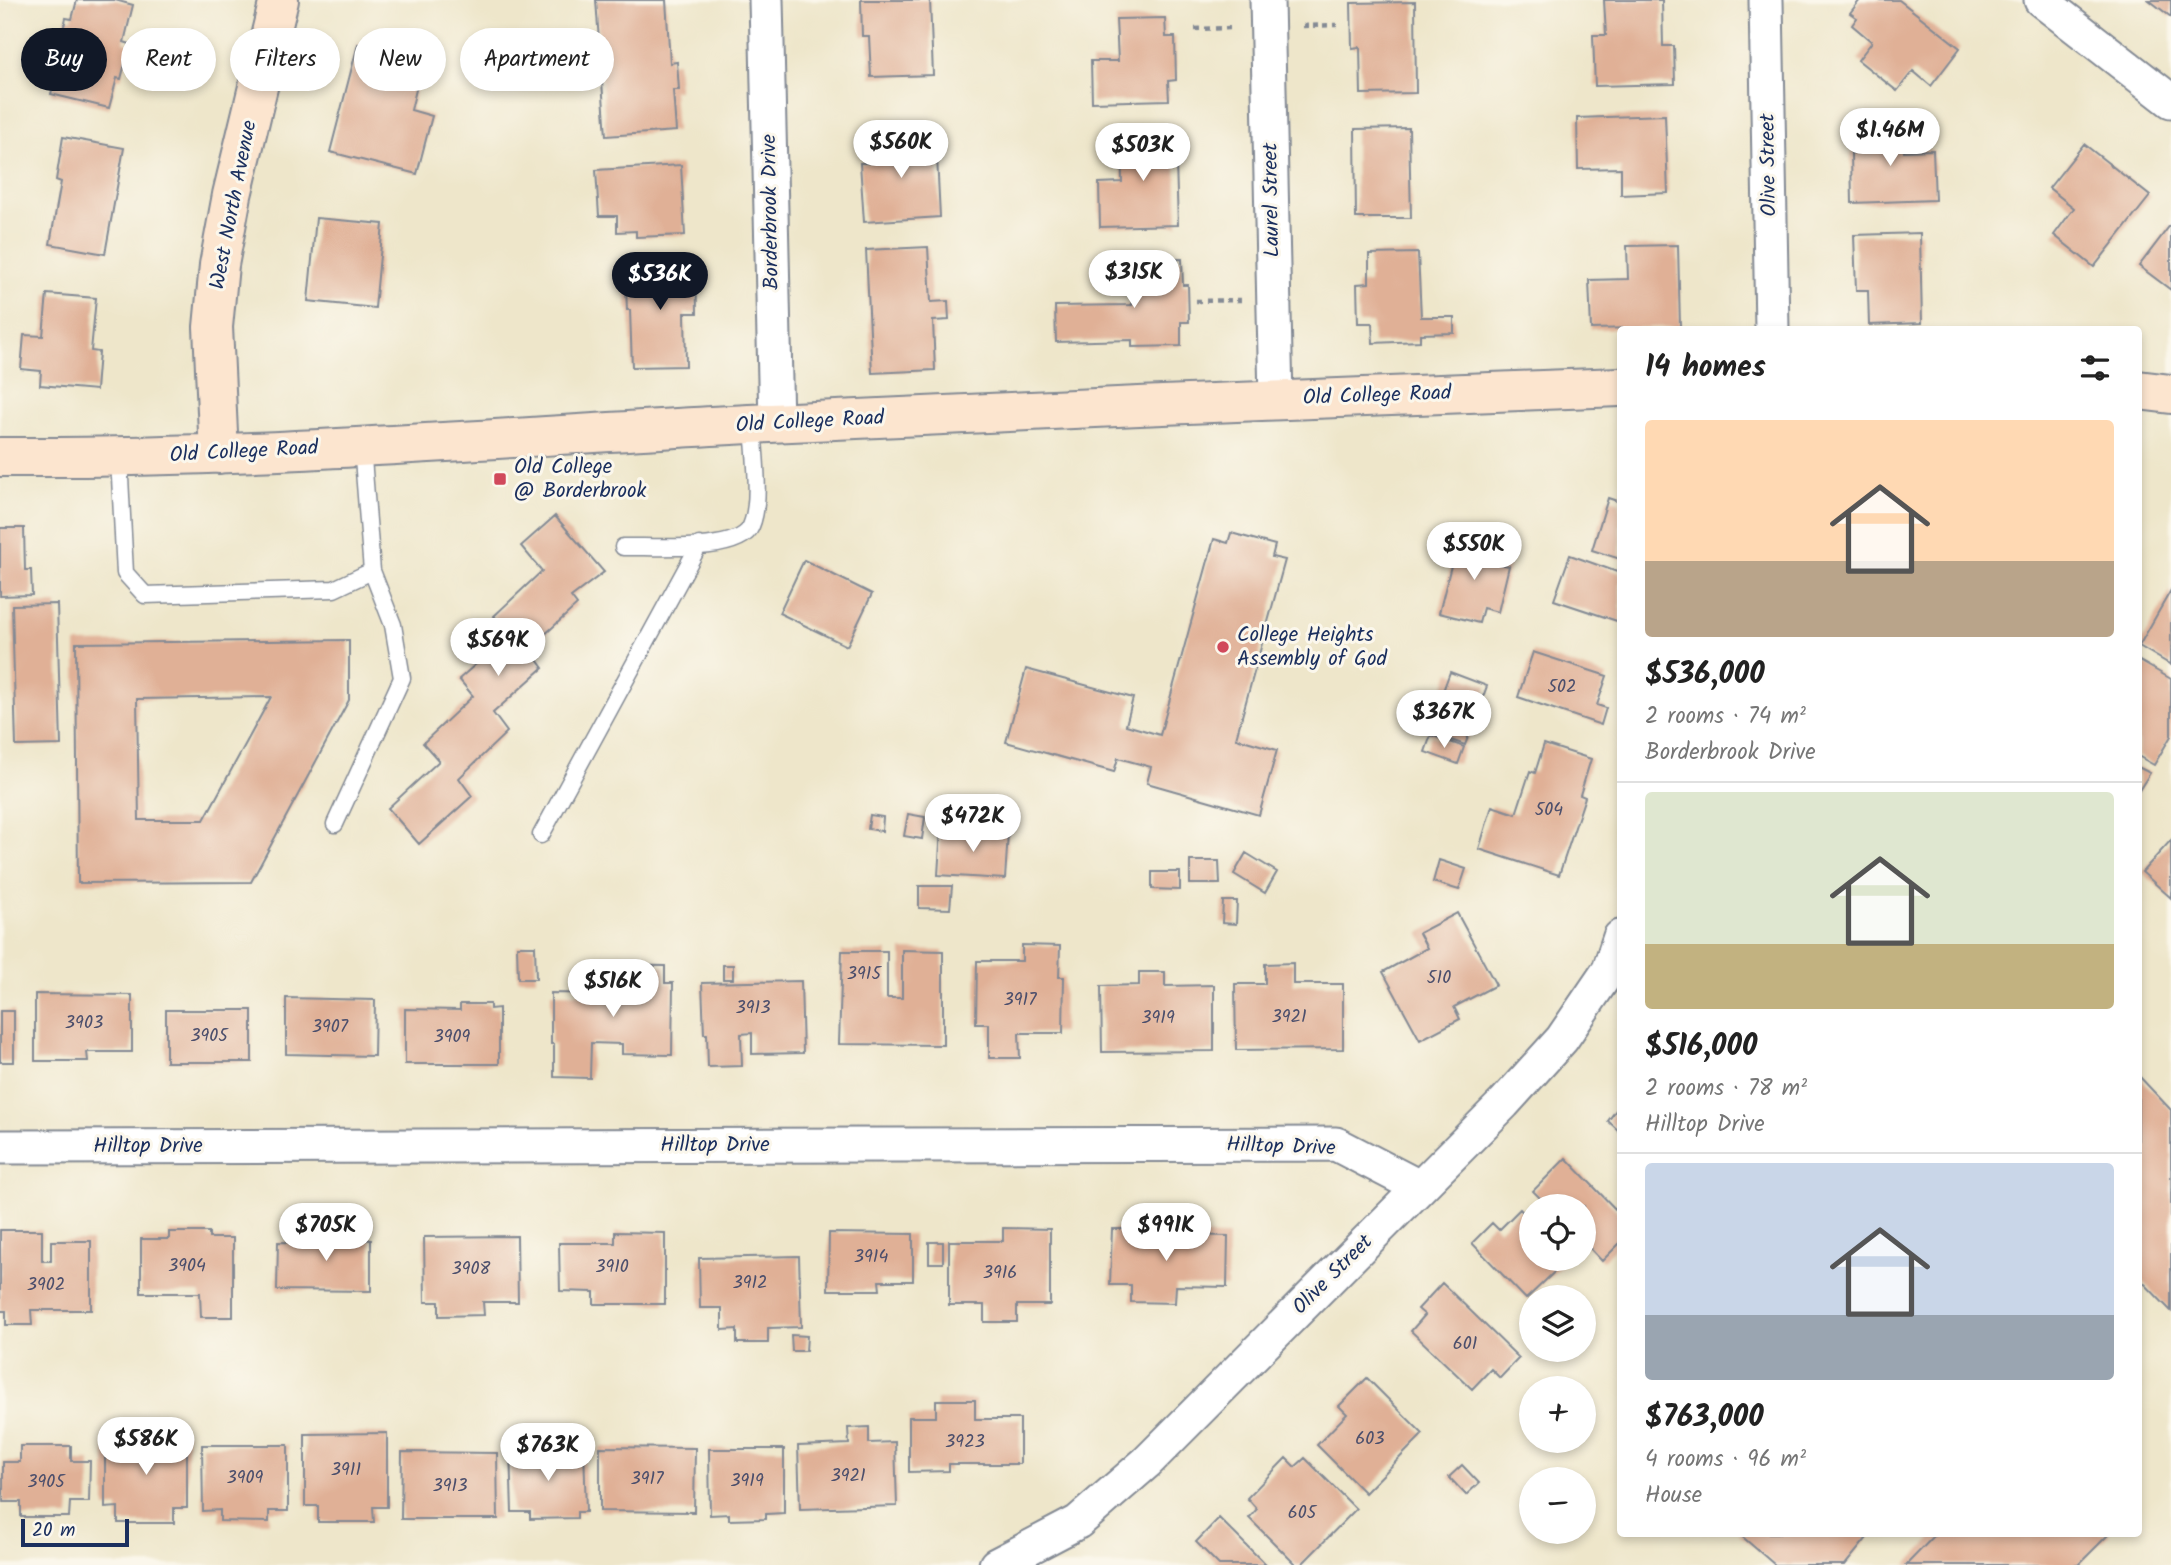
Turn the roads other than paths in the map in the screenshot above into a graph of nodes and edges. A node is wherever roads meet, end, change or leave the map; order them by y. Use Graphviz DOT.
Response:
graph roads {
  1 [pos="279,0"];
  2 [pos="766,0"];
  3 [pos="1267,0"];
  4 [pos="1766,0"];
  5 [pos="2041,0"];
  6 [pos="2171,101"];
  7 [pos="1772,326"];
  8 [pos="1617,387"];
  9 [pos="2142,390"];
  10 [pos="2171,394"];
  11 [pos="1276,400"];
  12 [pos="765,424"];
  13 [pos="362,446"];
  14 [pos="219,454"];
  15 [pos="0,457"];
  16 [pos="119,458"];
  17 [pos="699,545"];
  18 [pos="623,547"];
  19 [pos="372,571"];
  20 [pos="335,824"];
  21 [pos="541,835"];
  22 [pos="1617,946"];
  23 [pos="0,1147"];
  24 [pos="1419,1187"];
  25 [pos="996,1565"];
  1 -- 14 [label="street, West North Avenue"];
  2 -- 12 [label="street, Borderbrook Drive"];
  3 -- 11 [label="street, Laurel Street"];
  4 -- 7 [label="street, Olive Street"];
  5 -- 6 [label="street"];
  8 -- 11 [label="street, Old College Road"];
  9 -- 10 [label="street"];
  11 -- 12 [label="street, Old College Road"];
  12 -- 13 [label="street, Old College Road"];
  12 -- 17 [label="lane"];
  13 -- 14 [label="street, Old College Road"];
  13 -- 19 [label="lane"];
  14 -- 16 [label="street, Old College Road"];
  15 -- 16 [label="street, Old College Road"];
  16 -- 19 [label="lane"];
  17 -- 18 [label="lane"];
  17 -- 21 [label="lane"];
  19 -- 20 [label="lane"];
  22 -- 24 [label="street, Olive Street"];
  23 -- 24 [label="street, Hilltop Drive"];
  24 -- 25 [label="street, Olive Street"];
}
